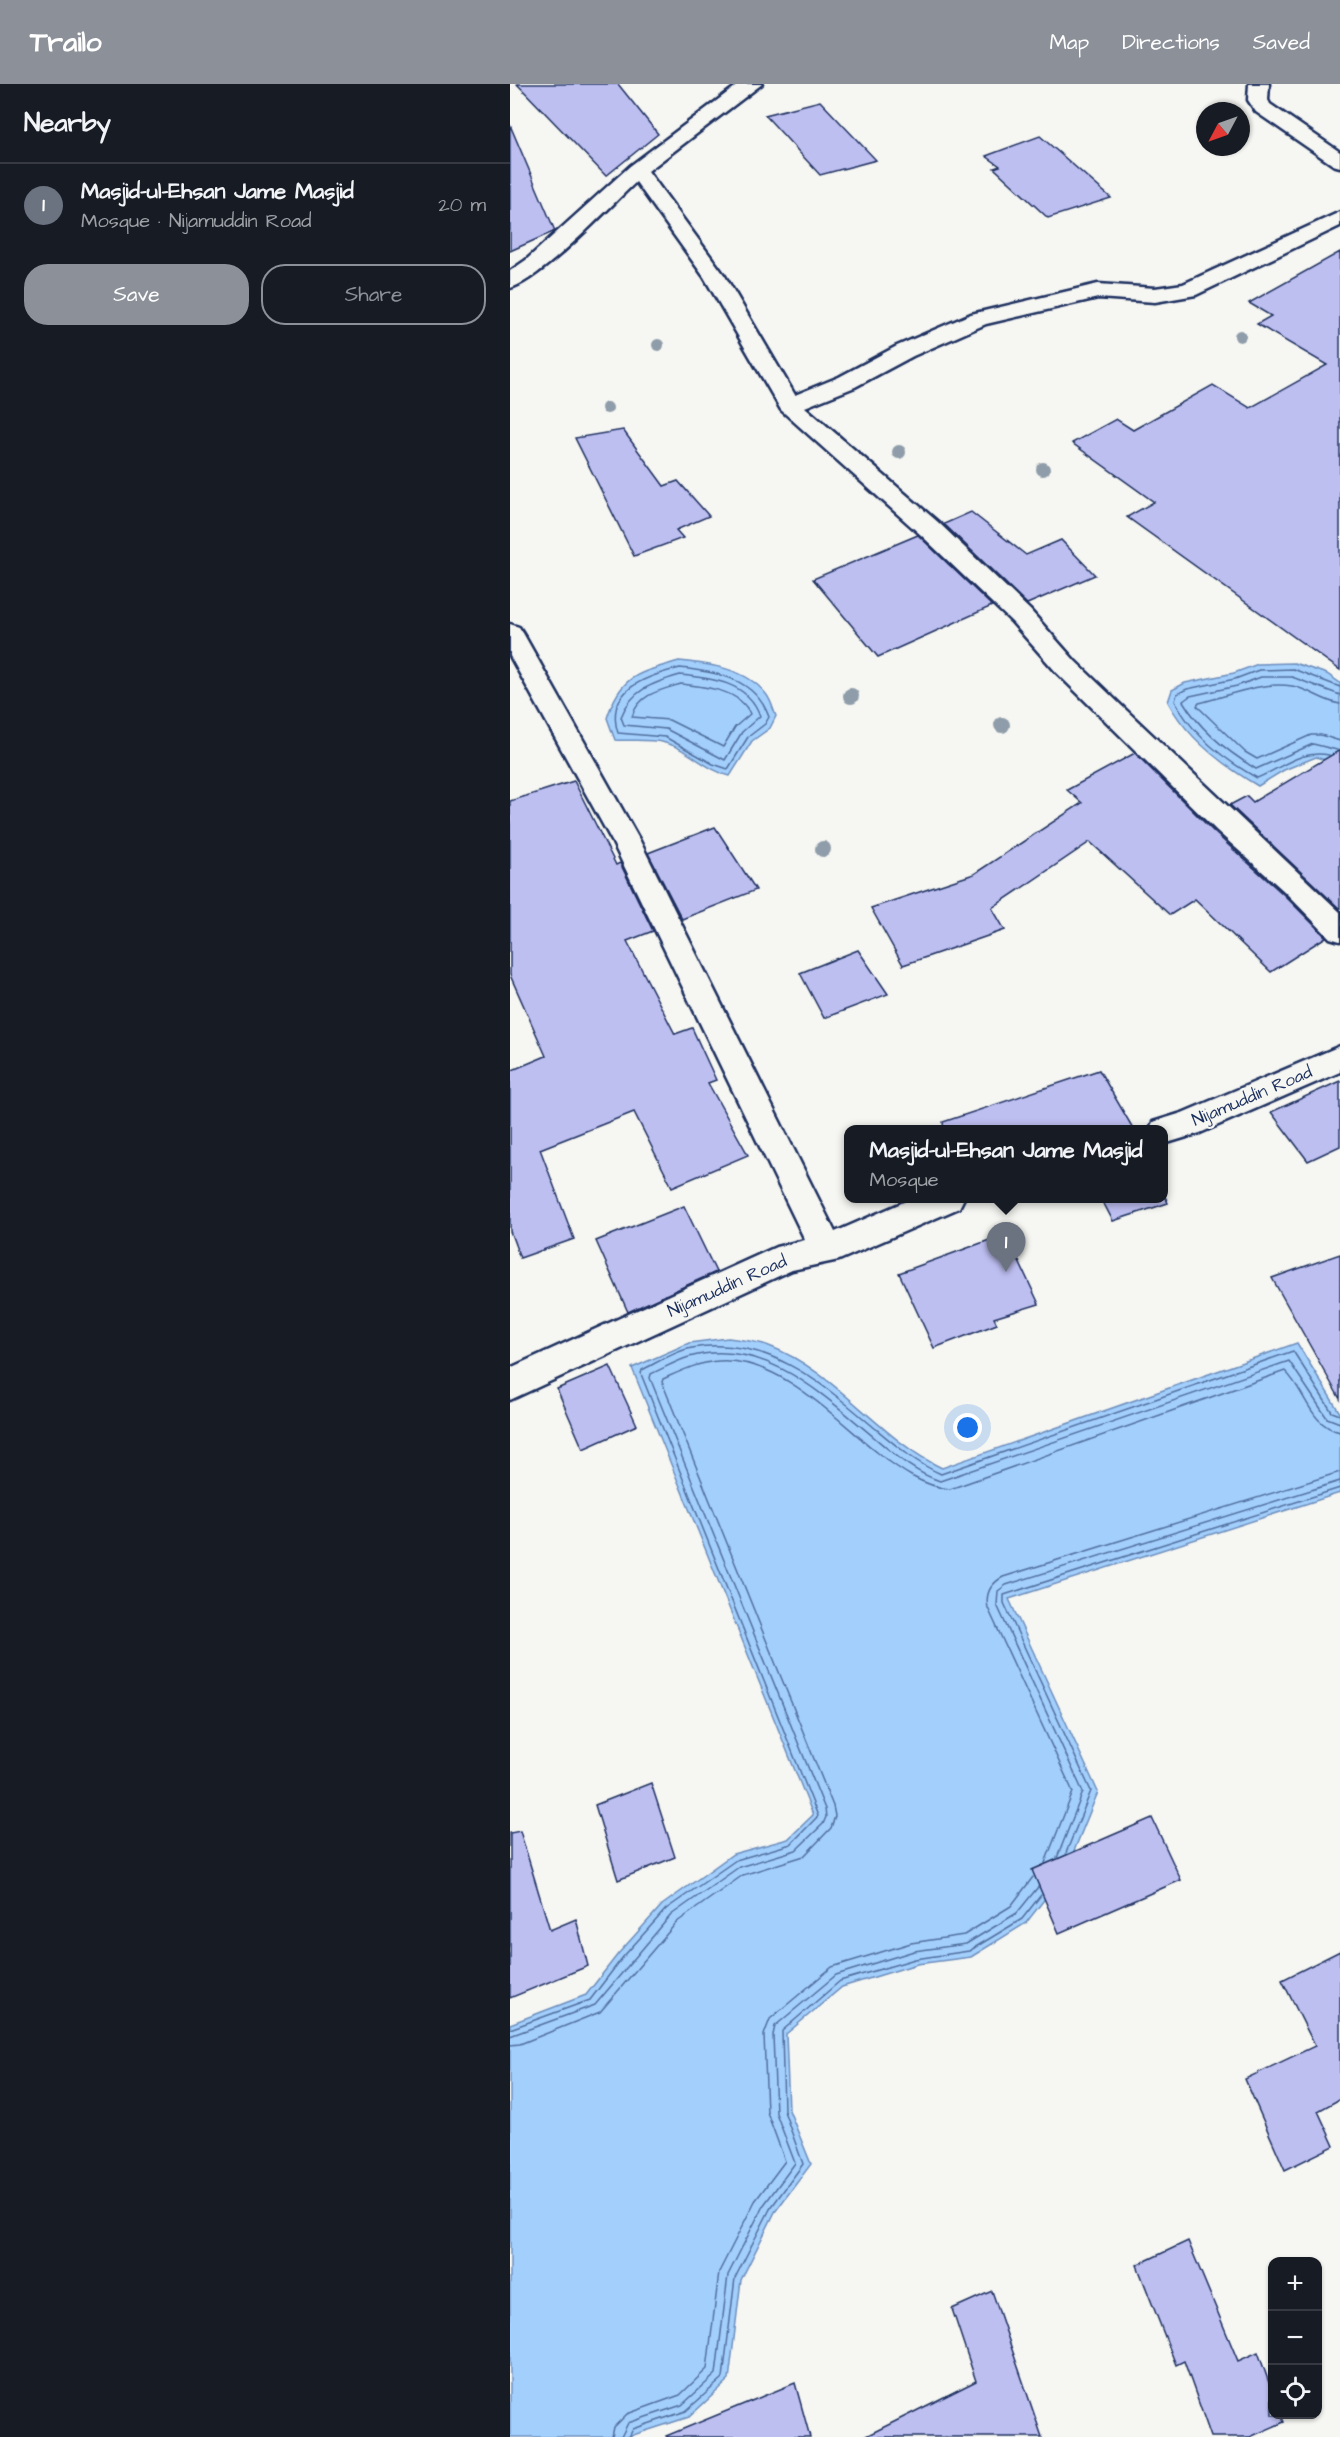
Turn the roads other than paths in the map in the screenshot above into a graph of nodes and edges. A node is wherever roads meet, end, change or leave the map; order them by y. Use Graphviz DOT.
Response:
graph roads {
  1 [pos="752,84"];
  2 [pos="1259,84"];
  3 [pos="1340,160"];
  4 [pos="637,170"];
  5 [pos="1340,218"];
  6 [pos="510,281"];
  7 [pos="789,405"];
  8 [pos="510,633"];
  9 [pos="1340,930"];
  10 [pos="1340,1058"];
  11 [pos="1168,1130"];
  12 [pos="936,1203"];
  13 [pos="827,1250"];
  14 [pos="510,1384"];
  1 -- 4 [label="street"];
  2 -- 3 [label="street"];
  4 -- 6 [label="street"];
  4 -- 7 [label="street"];
  5 -- 7 [label="street"];
  7 -- 9 [label="street"];
  8 -- 13 [label="street"];
  10 -- 11 [label="street, Nijamuddin Road"];
  12 -- 13 [label="street, Nijamuddin Road"];
  13 -- 14 [label="street, Nijamuddin Road"];
}
